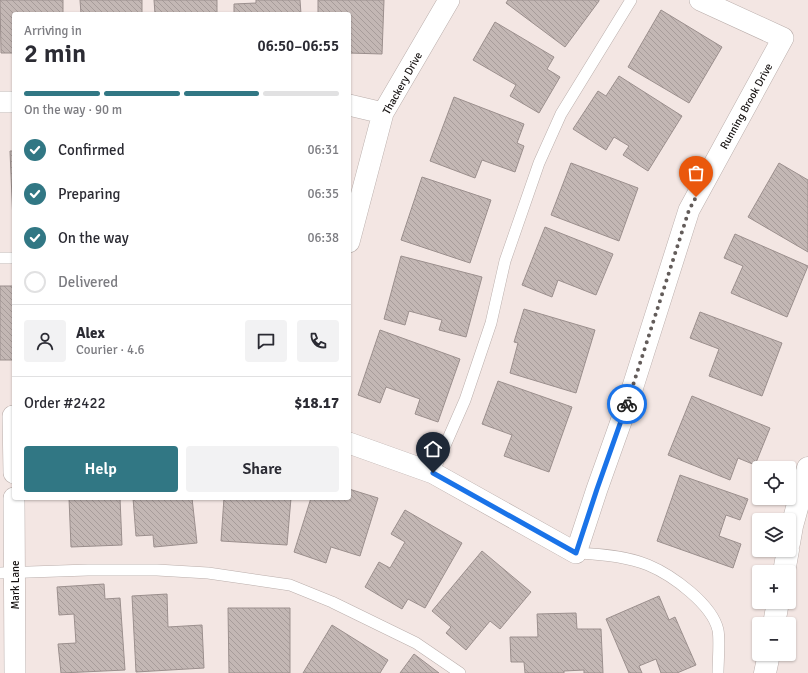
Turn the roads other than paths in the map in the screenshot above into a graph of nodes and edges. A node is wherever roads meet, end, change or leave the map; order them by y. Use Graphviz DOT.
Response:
graph roads {
  1 [pos="449,0"];
  2 [pos="631,0"];
  3 [pos="700,0"];
  4 [pos="0,102"];
  5 [pos="12,102"];
  6 [pos="351,105"];
  7 [pos="383,113"];
  8 [pos="351,234"];
  9 [pos="0,258"];
  10 [pos="12,258"];
  11 [pos="9,416"];
  12 [pos="351,444"];
  13 [pos="12,450"];
  14 [pos="808,468"];
  15 [pos="433,473"];
  16 [pos="14,500"];
  17 [pos="796,513"];
  18 [pos="576,553"];
  19 [pos="8,573"];
  20 [pos="768,661"];
  21 [pos="15,673"];
  22 [pos="460,673"];
  23 [pos="718,673"];
  24 [pos="765,673"];
  1 -- 7 [label="street, Thackery Drive"];
  2 -- 15 [label="lane"];
  3 -- 18 [label="street, Running Brook Drive"];
  4 -- 5 [label="street"];
  6 -- 7 [label="street"];
  7 -- 8 [label="street, Thackery Drive"];
  9 -- 10 [label="lane"];
  11 -- 13 [label="street"];
  12 -- 15 [label="street"];
  14 -- 17 [label="main road"];
  15 -- 18 [label="street"];
  16 -- 19 [label="street, Mark Lane"];
  18 -- 23 [label="lane"];
  19 -- 21 [label="street, Mark Lane"];
  19 -- 22 [label="lane"];
  20 -- 24 [label="main road"];
}
